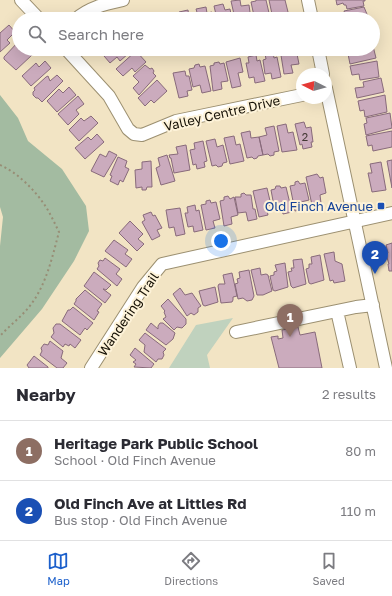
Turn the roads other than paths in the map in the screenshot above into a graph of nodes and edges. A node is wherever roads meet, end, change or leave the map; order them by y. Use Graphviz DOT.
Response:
graph roads {
  1 [pos="21,0"];
  2 [pos="123,0"];
  3 [pos="308,0"];
  4 [pos="32,12"];
  5 [pos="85,12"];
  6 [pos="311,12"];
  7 [pos="72,56"];
  8 [pos="319,56"];
  9 [pos="322,68"];
  10 [pos="296,96"];
  11 [pos="329,104"];
  12 [pos="392,213"];
  13 [pos="355,222"];
  14 [pos="373,305"];
  15 [pos="337,311"];
  16 [pos="236,332"];
  17 [pos="90,368"];
  18 [pos="350,368"];
  19 [pos="386,368"];
  1 -- 4 [label="street"];
  2 -- 5 [label="street"];
  3 -- 6 [label="street"];
  7 -- 10 [label="street, Valley Centre Drive"];
  8 -- 9 [label="street"];
  11 -- 13 [label="street"];
  12 -- 13 [label="street, Wandering Trail"];
  13 -- 14 [label="street"];
  13 -- 17 [label="street, Wandering Trail"];
  14 -- 15 [label="street"];
  14 -- 19 [label="street"];
  15 -- 16 [label="street"];
  15 -- 18 [label="street"];
}
